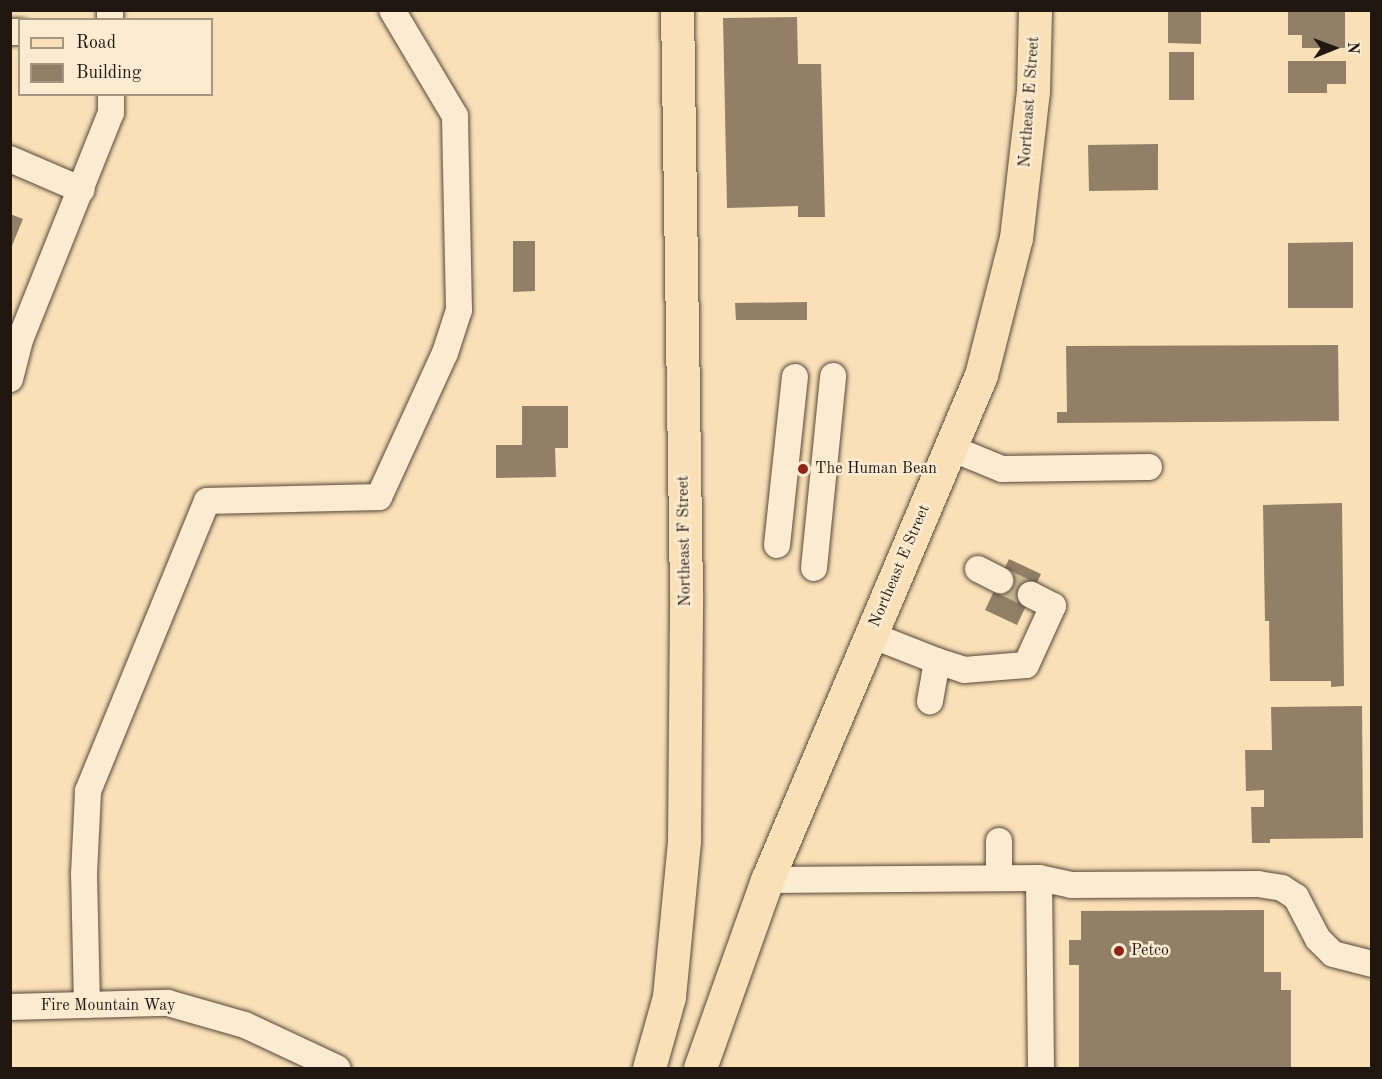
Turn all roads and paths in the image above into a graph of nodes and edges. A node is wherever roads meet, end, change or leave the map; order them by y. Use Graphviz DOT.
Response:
graph roads {
  1 [pos="392,10"];
  2 [pos="677,10"];
  3 [pos="1035,10"];
  4 [pos="111,96"];
  5 [pos="10,159"];
  6 [pos="82,190"];
  7 [pos="833,376"];
  8 [pos="795,377"];
  9 [pos="10,379"];
  10 [pos="951,448"];
  11 [pos="1149,467"];
  12 [pos="777,545"];
  13 [pos="813,568"];
  14 [pos="1031,595"];
  15 [pos="871,635"];
  16 [pos="937,661"];
  17 [pos="930,701"];
  18 [pos="999,841"];
  19 [pos="999,878"];
  20 [pos="1039,878"];
  21 [pos="767,880"];
  22 [pos="1371,964"];
  23 [pos="87,1005"];
  24 [pos="10,1007"];
  25 [pos="337,1068"];
  26 [pos="650,1068"];
  27 [pos="700,1068"];
  28 [pos="1041,1068"];
  1 -- 23 [label="street"];
  2 -- 26 [label="main road, Northeast F Street"];
  3 -- 10 [label="main road, Northeast E Street"];
  4 -- 6 [label="street"];
  5 -- 6 [label="street"];
  6 -- 9 [label="street"];
  7 -- 13 [label="street"];
  8 -- 12 [label="street"];
  10 -- 11 [label="street"];
  10 -- 15 [label="main road, Northeast E Street"];
  14 -- 16 [label="street"];
  15 -- 16 [label="street"];
  15 -- 21 [label="main road, Northeast E Street"];
  16 -- 17 [label="street"];
  18 -- 19 [label="street"];
  19 -- 20 [label="street"];
  19 -- 21 [label="street"];
  20 -- 22 [label="street"];
  20 -- 28 [label="street"];
  21 -- 27 [label="main road, Northeast E Street"];
  23 -- 24 [label="street, Fire Mountain Way"];
  23 -- 25 [label="street, Fire Mountain Way"];
}
